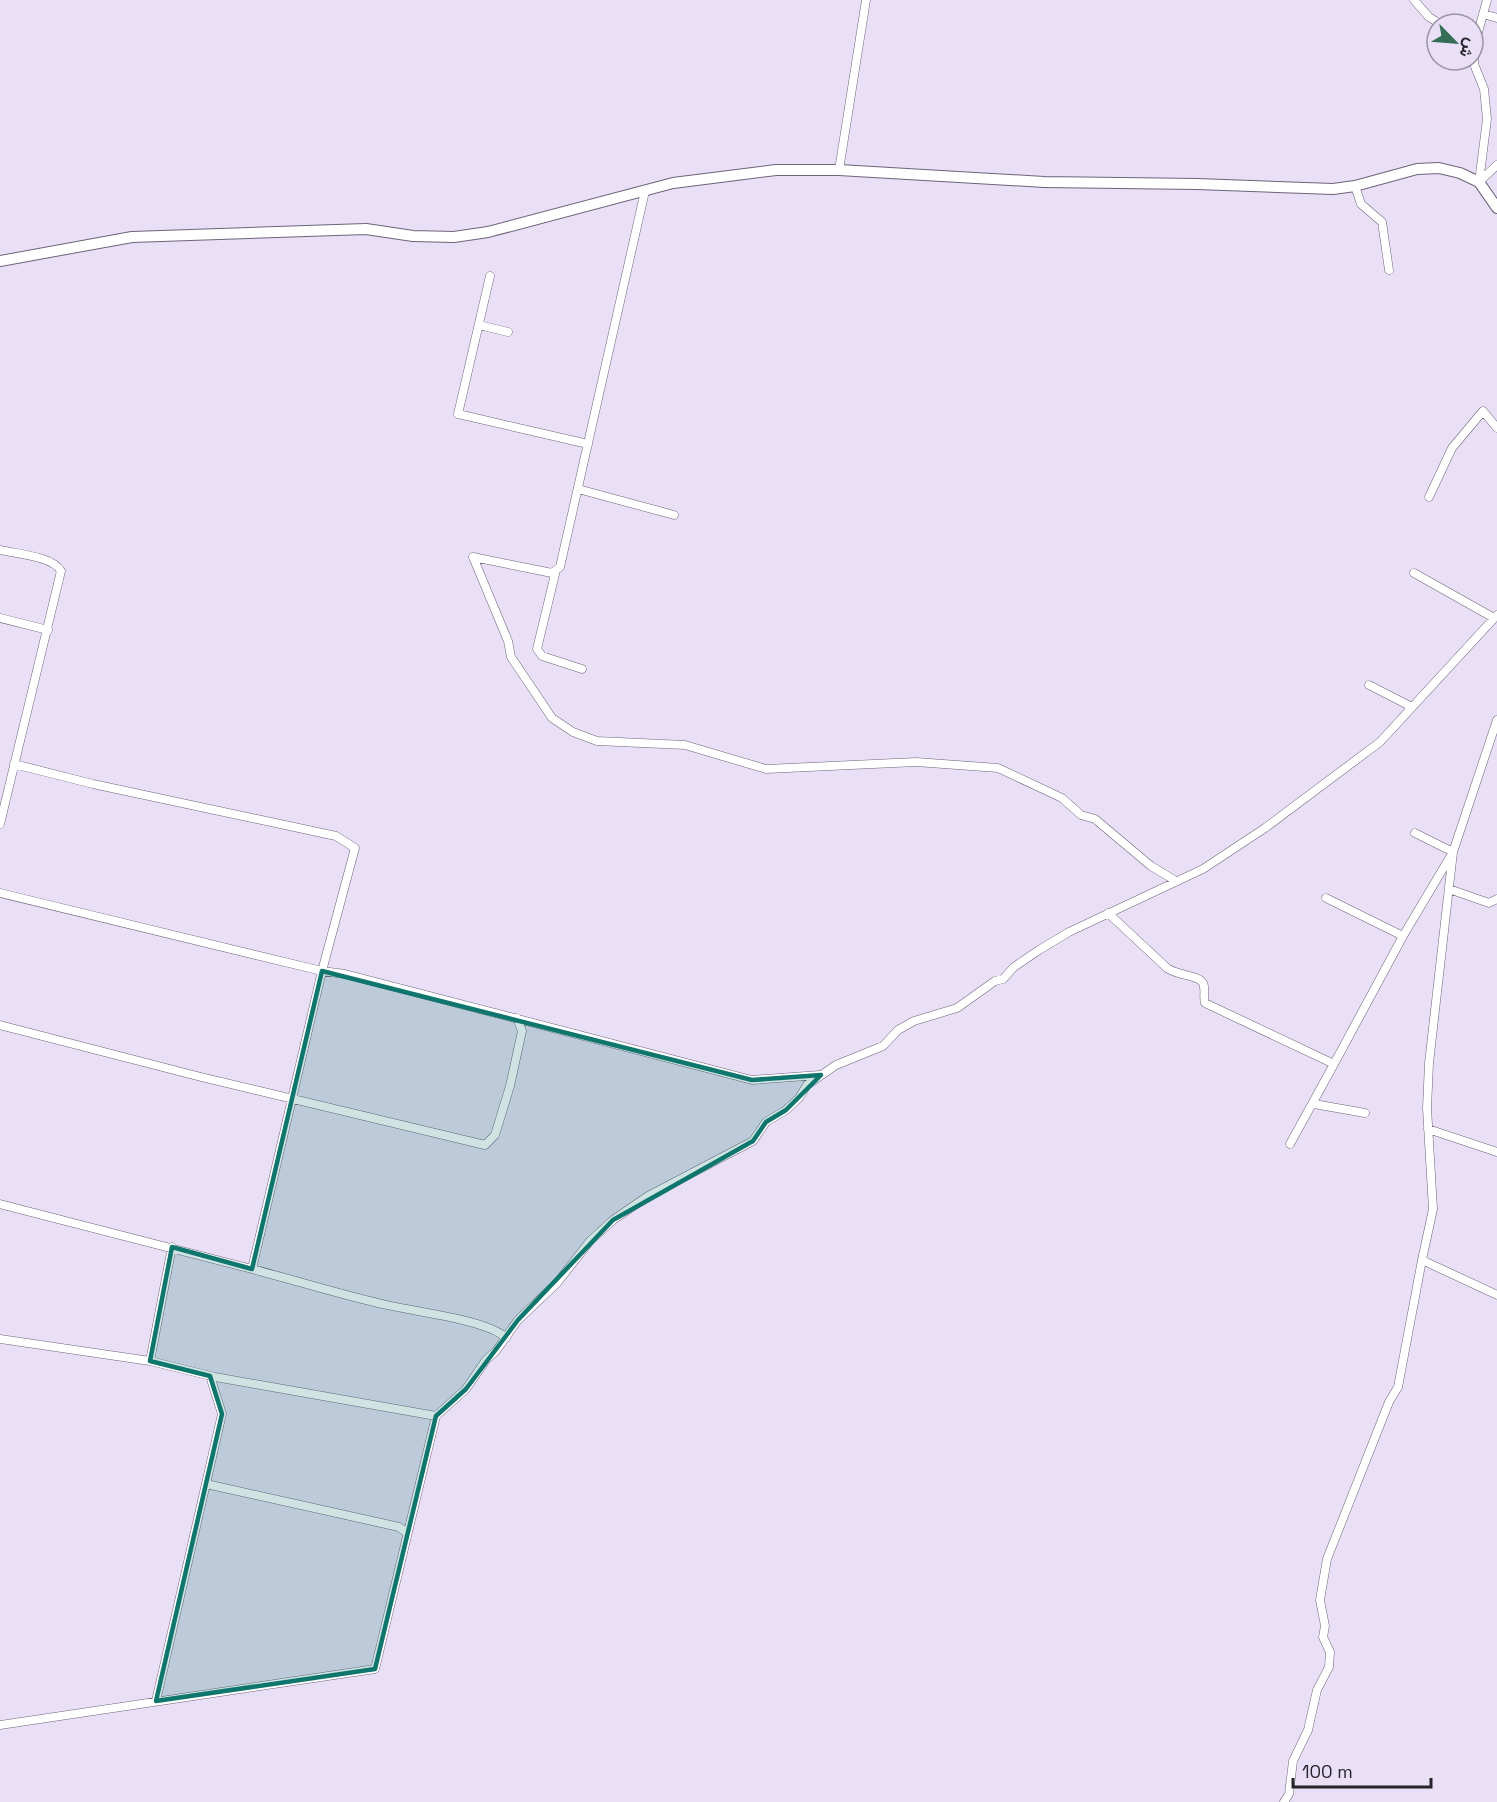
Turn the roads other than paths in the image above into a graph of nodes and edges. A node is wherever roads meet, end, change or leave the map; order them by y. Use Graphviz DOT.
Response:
graph roads {
  1 [pos="866,0"];
  2 [pos="1414,0"];
  3 [pos="1425,12"];
  4 [pos="1477,72"];
  5 [pos="1497,165"];
  6 [pos="839,170"];
  7 [pos="1479,182"];
  8 [pos="1355,186"];
  9 [pos="645,191"];
  10 [pos="1497,208"];
  11 [pos="0,261"];
  12 [pos="1389,270"];
  13 [pos="490,276"];
  14 [pos="479,325"];
  15 [pos="508,332"];
  16 [pos="1497,428"];
  17 [pos="588,444"];
  18 [pos="578,489"];
  19 [pos="1429,497"];
  20 [pos="674,515"];
  21 [pos="0,550"];
  22 [pos="556,570"];
  23 [pos="1414,573"];
  24 [pos="1495,617"];
  25 [pos="0,618"];
  26 [pos="48,630"];
  27 [pos="582,669"];
  28 [pos="1369,685"];
  29 [pos="1412,706"];
  30 [pos="1497,720"];
  31 [pos="14,764"];
  32 [pos="0,824"];
  33 [pos="1414,833"];
  34 [pos="1453,852"];
  35 [pos="1176,881"];
  36 [pos="1449,889"];
  37 [pos="0,893"];
  38 [pos="1326,898"];
  39 [pos="1497,899"];
  40 [pos="1108,913"];
  41 [pos="1403,936"];
  42 [pos="322,971"];
  43 [pos="517,1018"];
  44 [pos="0,1025"];
  45 [pos="1334,1064"];
  46 [pos="821,1075"];
  47 [pos="291,1099"];
  48 [pos="1314,1104"];
  49 [pos="1365,1113"];
  50 [pos="1428,1129"];
  51 [pos="1290,1144"];
  52 [pos="1497,1152"];
  53 [pos="0,1204"];
  54 [pos="172,1247"];
  55 [pos="1422,1260"];
  56 [pos="252,1269"];
  57 [pos="1497,1295"];
  58 [pos="507,1338"];
  59 [pos="0,1339"];
  60 [pos="150,1361"];
  61 [pos="210,1376"];
  62 [pos="436,1416"];
  63 [pos="206,1484"];
  64 [pos="407,1533"];
  65 [pos="156,1701"];
  66 [pos="0,1725"];
  67 [pos="1284,1802"];
  1 -- 6 [label="street"];
  2 -- 3 [label="street"];
  4 -- 7 [label="street"];
  5 -- 7 [label="street"];
  6 -- 8 [label="street"];
  6 -- 9 [label="street"];
  7 -- 8 [label="street"];
  7 -- 10 [label="street"];
  8 -- 12 [label="street"];
  9 -- 11 [label="street"];
  9 -- 17 [label="street"];
  13 -- 14 [label="street"];
  14 -- 15 [label="street"];
  14 -- 17 [label="street"];
  16 -- 19 [label="street"];
  17 -- 18 [label="street"];
  18 -- 20 [label="street"];
  18 -- 22 [label="street"];
  21 -- 26 [label="street"];
  22 -- 27 [label="street"];
  22 -- 35 [label="street"];
  23 -- 24 [label="street"];
  24 -- 29 [label="street"];
  25 -- 26 [label="street"];
  26 -- 31 [label="street"];
  28 -- 29 [label="street"];
  29 -- 35 [label="street"];
  30 -- 34 [label="street"];
  31 -- 32 [label="street"];
  31 -- 42 [label="street"];
  33 -- 34 [label="street"];
  34 -- 36 [label="street"];
  34 -- 41 [label="street"];
  35 -- 40 [label="street"];
  36 -- 39 [label="street"];
  36 -- 50 [label="street"];
  37 -- 42 [label="street"];
  38 -- 41 [label="street"];
  40 -- 45 [label="street"];
  40 -- 46 [label="street"];
  41 -- 45 [label="street"];
  42 -- 43 [label="street"];
  42 -- 47 [label="street"];
  43 -- 46 [label="street"];
  43 -- 47 [label="street"];
  44 -- 47 [label="street"];
  45 -- 48 [label="street"];
  46 -- 58 [label="street"];
  47 -- 56 [label="street"];
  48 -- 49 [label="street"];
  48 -- 51 [label="street"];
  50 -- 52 [label="street"];
  50 -- 55 [label="street"];
  53 -- 54 [label="street"];
  54 -- 56 [label="street"];
  54 -- 60 [label="street"];
  55 -- 57 [label="street"];
  55 -- 67 [label="street"];
  56 -- 58 [label="street"];
  58 -- 62 [label="street"];
  59 -- 60 [label="street"];
  60 -- 61 [label="street"];
  61 -- 62 [label="street"];
  61 -- 63 [label="street"];
  62 -- 64 [label="street"];
  63 -- 64 [label="street"];
  63 -- 65 [label="street"];
  64 -- 65 [label="street"];
  65 -- 66 [label="street"];
}
